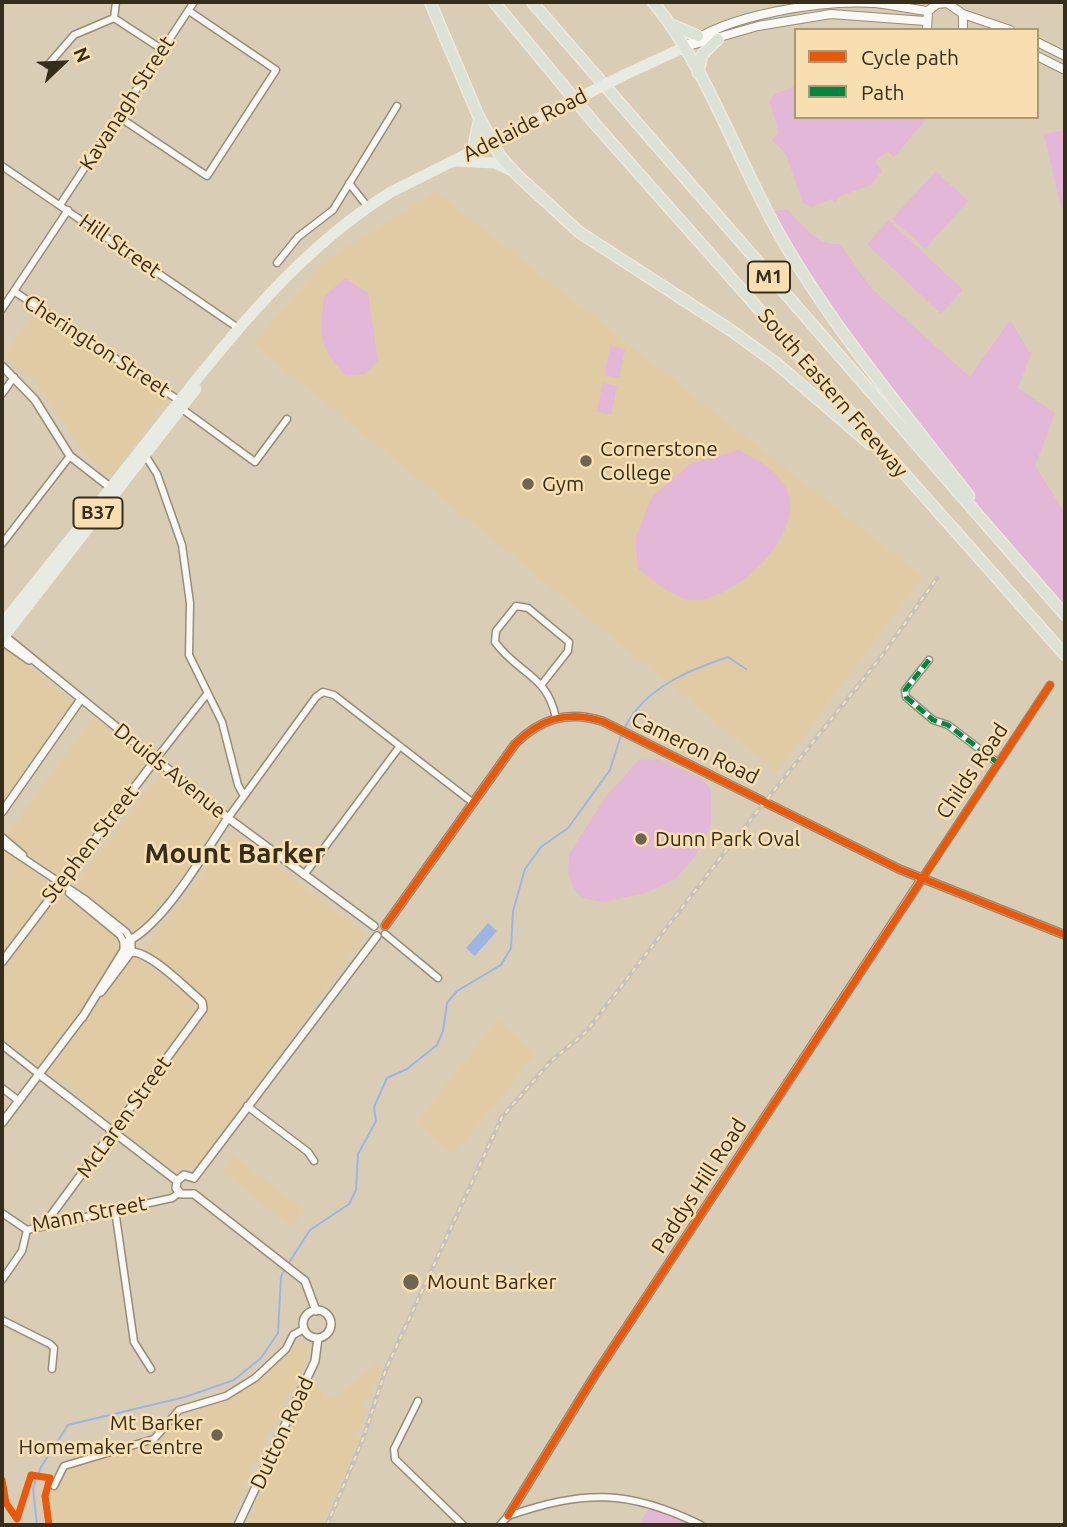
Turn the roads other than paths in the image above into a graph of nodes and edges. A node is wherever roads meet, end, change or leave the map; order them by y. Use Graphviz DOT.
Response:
graph roads {
  1 [pos="116,2"];
  2 [pos="194,2"];
  3 [pos="429,2"];
  4 [pos="494,2"];
  5 [pos="532,2"];
  6 [pos="653,2"];
  7 [pos="947,2"];
  8 [pos="804,5"];
  9 [pos="188,11"];
  10 [pos="928,11"];
  11 [pos="962,14"];
  12 [pos="114,18"];
  13 [pos="672,25"];
  14 [pos="926,25"];
  15 [pos="963,28"];
  16 [pos="1004,28"];
  17 [pos="698,36"];
  18 [pos="718,39"];
  19 [pos="1039,43"];
  20 [pos="685,47"];
  21 [pos="163,50"];
  22 [pos="1065,56"];
  23 [pos="1039,57"];
  24 [pos="48,65"];
  25 [pos="1065,70"];
  26 [pos="698,73"];
  27 [pos="397,106"];
  28 [pos="478,115"];
  29 [pos="119,117"];
  30 [pos="493,140"];
  31 [pos="473,151"];
  32 [pos="454,161"];
  33 [pos="2,166"];
  34 [pos="516,174"];
  35 [pos="349,183"];
  36 [pos="60,205"];
  37 [pos="367,206"];
  38 [pos="68,210"];
  39 [pos="277,263"];
  40 [pos="15,292"];
  41 [pos="2,309"];
  42 [pos="238,328"];
  43 [pos="2,366"];
  44 [pos="14,377"];
  45 [pos="2,394"];
  46 [pos="180,405"];
  47 [pos="287,418"];
  48 [pos="145,455"];
  49 [pos="70,456"];
  50 [pos="899,468"];
  51 [pos="113,490"];
  52 [pos="2,544"];
  53 [pos="1008,551"];
  54 [pos="1065,615"];
  55 [pos="2,624"];
  56 [pos="3,637"];
  57 [pos="1065,655"];
  58 [pos="929,660"];
  59 [pos="542,684"];
  60 [pos="1050,685"];
  61 [pos="207,694"];
  62 [pos="82,699"];
  63 [pos="556,718"];
  64 [pos="400,746"];
  65 [pos="156,759"];
  66 [pos="998,763"];
  67 [pos="244,796"];
  68 [pos="472,802"];
  69 [pos="2,811"];
  70 [pos="228,818"];
  71 [pos="2,837"];
  72 [pos="2,844"];
  73 [pos="304,875"];
  74 [pos="923,877"];
  75 [pos="58,884"];
  76 [pos="382,932"];
  77 [pos="1065,936"];
  78 [pos="128,942"];
  79 [pos="131,952"];
  80 [pos="2,962"];
  81 [pos="438,978"];
  82 [pos="82,1018"];
  83 [pos="2,1045"];
  84 [pos="40,1075"];
  85 [pos="2,1088"];
  86 [pos="19,1101"];
  87 [pos="247,1106"];
  88 [pos="2,1123"];
  89 [pos="113,1132"];
  90 [pos="314,1161"];
  91 [pos="194,1178"];
  92 [pos="177,1181"];
  93 [pos="179,1193"];
  94 [pos="194,1194"];
  95 [pos="115,1210"];
  96 [pos="2,1213"];
  97 [pos="44,1225"];
  98 [pos="27,1230"];
  99 [pos="2,1280"];
  100 [pos="316,1311"];
  101 [pos="2,1320"];
  102 [pos="304,1329"];
  103 [pos="318,1338"];
  104 [pos="52,1369"];
  105 [pos="151,1369"];
  106 [pos="415,1406"];
  107 [pos="54,1486"];
  108 [pos="508,1516"];
  109 [pos="238,1525"];
  110 [pos="463,1525"];
  111 [pos="500,1525"];
  112 [pos="701,1525"];
  1 -- 12 [label="street"];
  2 -- 9 [label="street, Kavanagh Street"];
  3 -- 28 [label="highway"];
  4 -- 50 [label="highway, South Eastern Freeway / M1"];
  5 -- 53 [label="highway, South Eastern Freeway / M1"];
  6 -- 13 [label="highway"];
  7 -- 10 [label="main road"];
  7 -- 11 [label="main road"];
  8 -- 10 [label="main road, Adelaide Road / B37"];
  8 -- 17 [label="main road, Adelaide Road / B37"];
  9 -- 21 [label="street, Kavanagh Street"];
  9 -- 29 [label="street"];
  10 -- 14 [label="main road"];
  11 -- 15 [label="main road"];
  11 -- 16 [label="main road"];
  12 -- 21 [label="street"];
  12 -- 24 [label="street"];
  13 -- 17 [label="highway"];
  13 -- 20 [label="highway"];
  14 -- 18 [label="main road, Adelaide Road / B37"];
  17 -- 20 [label="main road, Adelaide Road / B37"];
  18 -- 20 [label="main road, Adelaide Road / B37"];
  18 -- 26 [label="highway"];
  19 -- 22 [label="main road"];
  20 -- 26 [label="highway"];
  20 -- 30 [label="main road, Adelaide Road / B37, bridge"];
  21 -- 29 [label="street, Kavanagh Street"];
  23 -- 25 [label="main road"];
  26 -- 53 [label="highway"];
  27 -- 35 [label="street"];
  28 -- 30 [label="highway"];
  28 -- 31 [label="highway"];
  29 -- 36 [label="street, Kavanagh Street"];
  30 -- 31 [label="main road, Adelaide Road / B37"];
  30 -- 34 [label="highway"];
  31 -- 32 [label="main road, Adelaide Road / B37"];
  32 -- 34 [label="main road"];
  32 -- 37 [label="main road, Adelaide Road / B37"];
  33 -- 36 [label="street, Hill Street"];
  34 -- 50 [label="highway"];
  35 -- 37 [label="street"];
  35 -- 39 [label="street"];
  36 -- 38 [label="street, Hill Street"];
  37 -- 42 [label="main road, Adelaide Road / B37"];
  38 -- 40 [label="street"];
  38 -- 42 [label="street, Hill Street"];
  40 -- 41 [label="street"];
  40 -- 46 [label="street, Cherington Street"];
  42 -- 46 [label="main road, Adelaide Road / B37"];
  43 -- 44 [label="street"];
  44 -- 45 [label="street"];
  44 -- 49 [label="street"];
  46 -- 47 [label="street, Cherington Street"];
  46 -- 48 [label="main road, Adelaide Road / B37"];
  46 -- 51 [label="main road, Adelaide Road / B37"];
  48 -- 51 [label="main road, Adelaide Road / B37"];
  48 -- 61 [label="street"];
  49 -- 51 [label="street"];
  49 -- 52 [label="street"];
  50 -- 57 [label="highway, South Eastern Freeway / M1"];
  51 -- 55 [label="main road, Adelaide Road / B37"];
  51 -- 56 [label="main road, Adelaide Road / B37"];
  53 -- 54 [label="highway, South Eastern Freeway / M1"];
  56 -- 62 [label="street, Druids Avenue"];
  58 -- 66 [label="street"];
  59 -- 59 [label="street"];
  59 -- 63 [label="street"];
  60 -- 66 [label="street, Childs Road"];
  61 -- 65 [label="street, Stephen Street"];
  61 -- 67 [label="street"];
  62 -- 65 [label="street, Druids Avenue"];
  62 -- 69 [label="street"];
  63 -- 68 [label="street, Cameron Road"];
  63 -- 74 [label="street, Cameron Road"];
  64 -- 67 [label="street"];
  64 -- 68 [label="street"];
  64 -- 73 [label="street"];
  65 -- 70 [label="street, Druids Avenue"];
  65 -- 75 [label="street, Stephen Street"];
  66 -- 74 [label="street, Childs Road"];
  67 -- 70 [label="street"];
  68 -- 76 [label="street, Cameron Road"];
  70 -- 73 [label="street, Druids Avenue"];
  70 -- 78 [label="street"];
  71 -- 75 [label="street"];
  72 -- 75 [label="street"];
  73 -- 76 [label="street, Druids Avenue"];
  74 -- 77 [label="street, Cameron Road"];
  74 -- 108 [label="street, Paddys Hill Road"];
  75 -- 78 [label="street"];
  75 -- 80 [label="street, Stephen Street"];
  76 -- 81 [label="street"];
  76 -- 87 [label="street, Cameron Road"];
  78 -- 79 [label="street"];
  78 -- 82 [label="street"];
  79 -- 82 [label="street"];
  79 -- 89 [label="street, McLaren Street"];
  82 -- 84 [label="street"];
  83 -- 84 [label="street"];
  84 -- 86 [label="street"];
  84 -- 89 [label="street"];
  85 -- 86 [label="street"];
  86 -- 88 [label="street"];
  87 -- 90 [label="street"];
  87 -- 91 [label="street, Cameron Road"];
  89 -- 92 [label="street"];
  89 -- 97 [label="street, McLaren Street"];
  91 -- 92 [label="street"];
  91 -- 94 [label="street"];
  92 -- 93 [label="street"];
  93 -- 94 [label="street"];
  93 -- 95 [label="street, Mann Street"];
  94 -- 100 [label="street"];
  95 -- 97 [label="street, Mann Street"];
  95 -- 105 [label="street"];
  96 -- 98 [label="street, Mann Street"];
  97 -- 98 [label="street, Mann Street"];
  98 -- 99 [label="street"];
  100 -- 102 [label="street"];
  100 -- 103 [label="street"];
  101 -- 104 [label="street"];
  102 -- 103 [label="street"];
  102 -- 107 [label="street"];
  103 -- 109 [label="street, Dutton Road"];
  106 -- 110 [label="street"];
  108 -- 111 [label="street"];
  108 -- 112 [label="street"];
}
